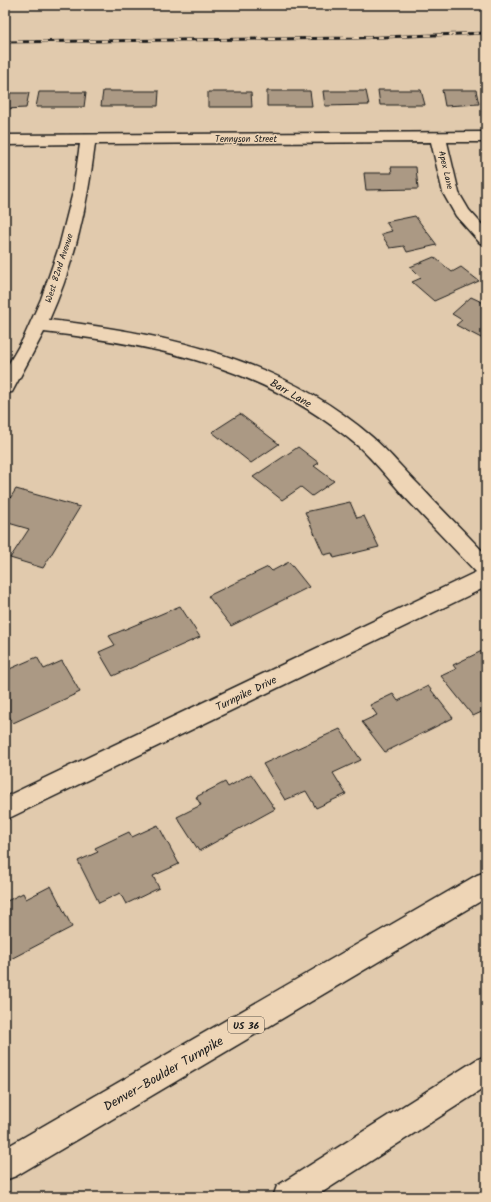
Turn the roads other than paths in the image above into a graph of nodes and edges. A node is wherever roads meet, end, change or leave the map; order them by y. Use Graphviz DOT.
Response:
graph roads {
  1 [pos="486,137"];
  2 [pos="438,138"];
  3 [pos="5,140"];
  4 [pos="88,140"];
  5 [pos="486,239"];
  6 [pos="38,325"];
  7 [pos="5,387"];
  8 [pos="486,569"];
  9 [pos="486,577"];
  10 [pos="5,809"];
  11 [pos="486,884"];
  12 [pos="486,1070"];
  13 [pos="5,1165"];
  14 [pos="288,1197"];
  1 -- 2 [label="main road, Tennyson Street"];
  2 -- 4 [label="main road, Tennyson Street"];
  2 -- 5 [label="main road, Apex Lane"];
  3 -- 4 [label="main road, Tennyson Street"];
  4 -- 6 [label="main road, West 82nd Avenue"];
  6 -- 7 [label="main road, West 82nd Avenue"];
  6 -- 8 [label="main road, Barr Lane"];
  9 -- 10 [label="main road, Turnpike Drive"];
  11 -- 13 [label="main road, Denver–Boulder Turnpike / US 36"];
  12 -- 14 [label="main road"];
}
